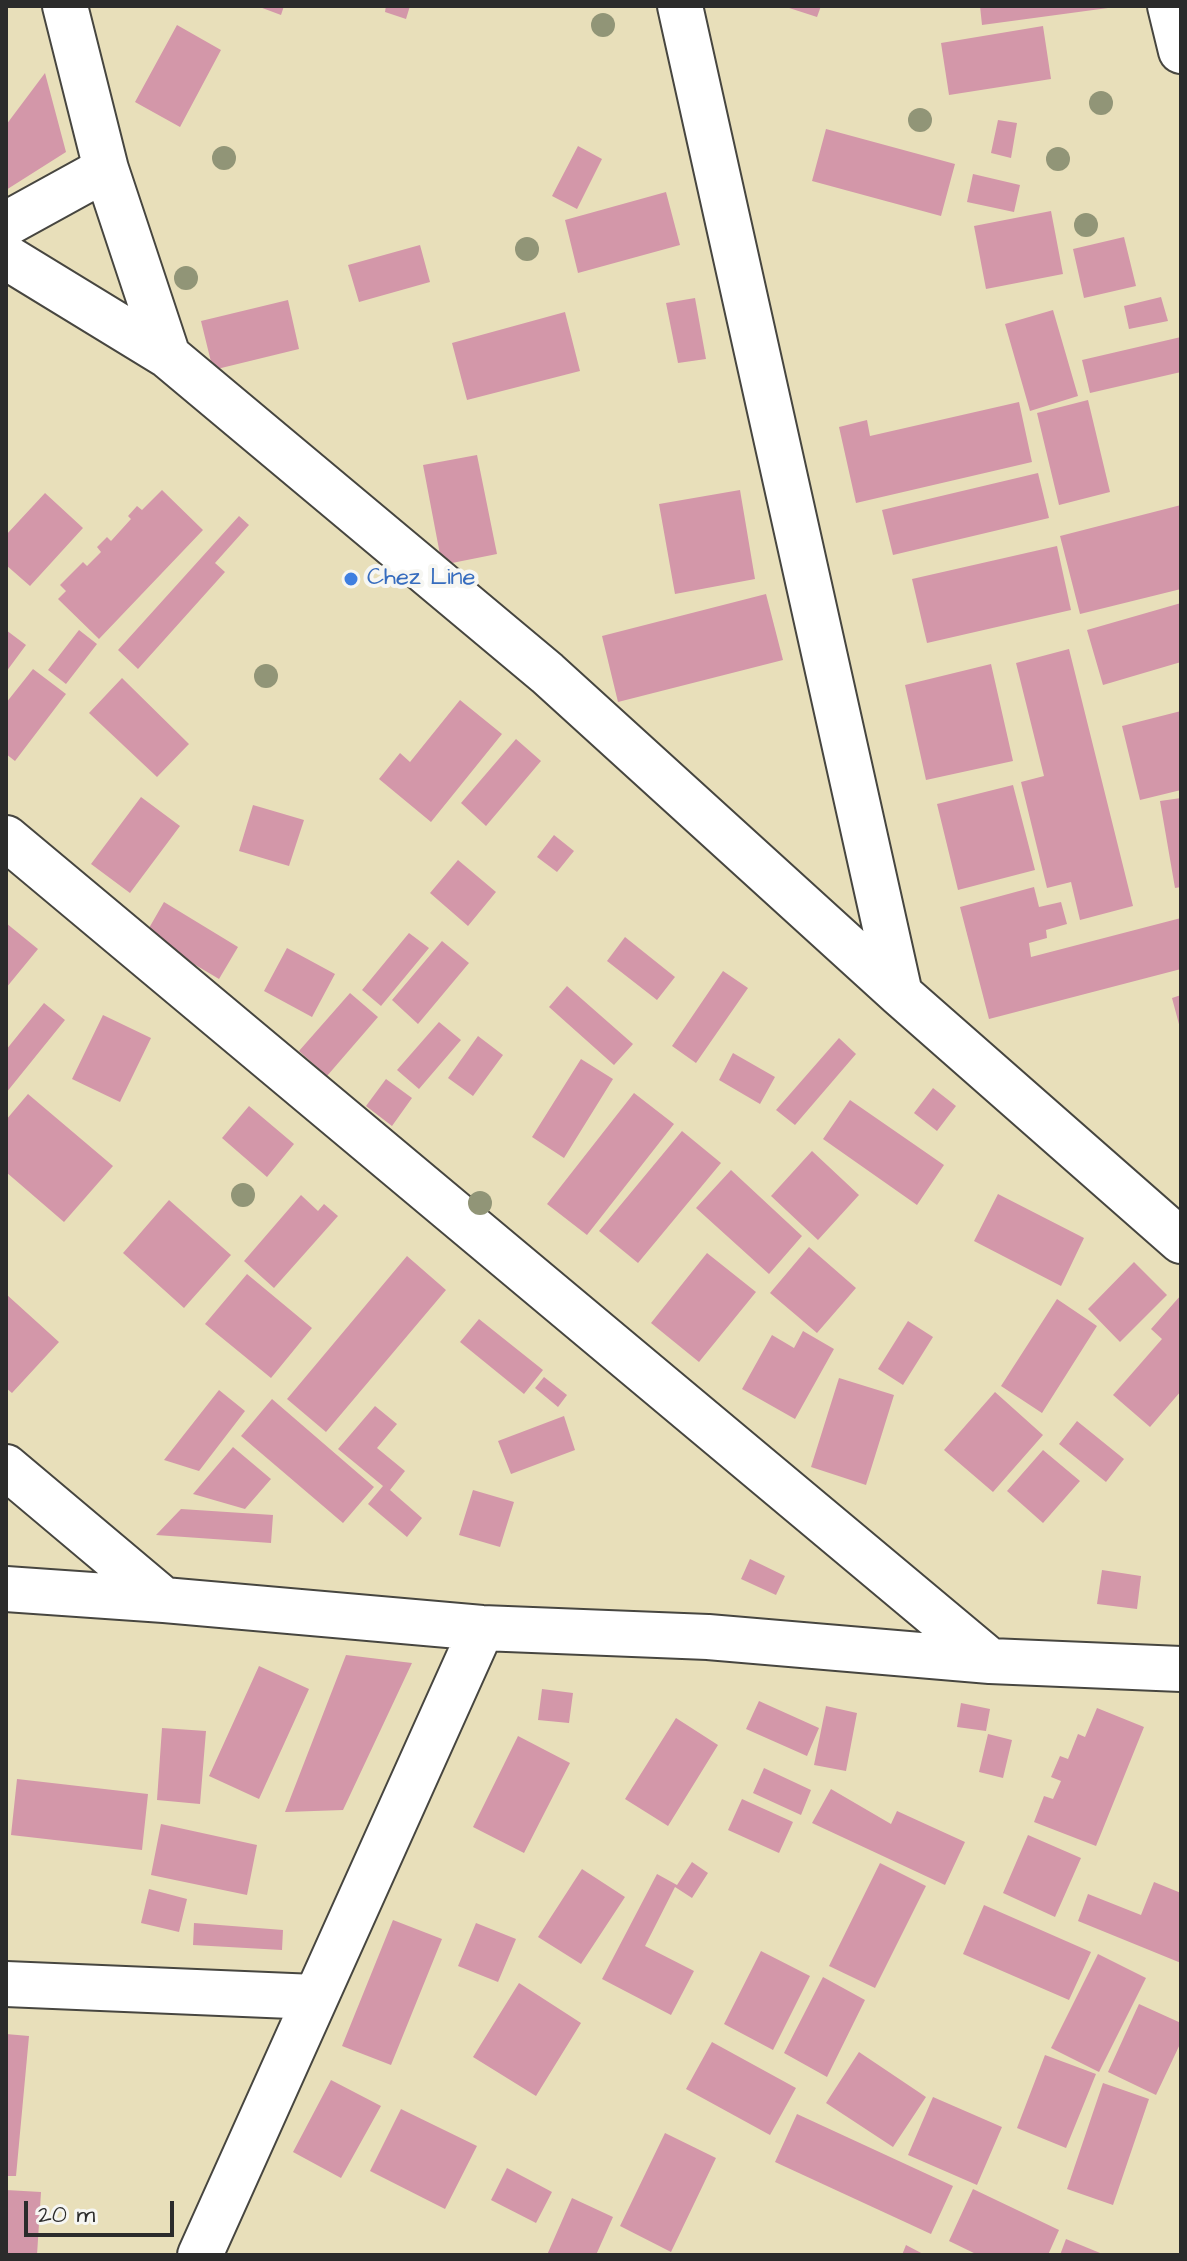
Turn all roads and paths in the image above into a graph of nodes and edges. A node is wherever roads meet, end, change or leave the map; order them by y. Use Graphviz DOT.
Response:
graph roads {
  1 [pos="65,6"];
  2 [pos="680,6"];
  3 [pos="1170,6"];
  4 [pos="1181,51"];
  5 [pos="106,169"];
  6 [pos="6,224"];
  7 [pos="6,257"];
  8 [pos="168,356"];
  9 [pos="6,838"];
  10 [pos="900,994"];
  11 [pos="1181,1241"];
  12 [pos="6,1467"];
  13 [pos="6,1589"];
  14 [pos="164,1600"];
  15 [pos="482,1628"];
  16 [pos="990,1661"];
  17 [pos="1181,1669"];
  18 [pos="6,1984"];
  19 [pos="315,1997"];
  20 [pos="200,2255"];
  1 -- 5 [label="street"];
  2 -- 10 [label="street"];
  3 -- 4 [label="street"];
  5 -- 6 [label="street"];
  5 -- 8 [label="street"];
  7 -- 8 [label="street"];
  8 -- 10 [label="street"];
  9 -- 16 [label="street"];
  10 -- 11 [label="street"];
  12 -- 14 [label="street"];
  13 -- 14 [label="street"];
  14 -- 15 [label="street"];
  15 -- 16 [label="street"];
  15 -- 19 [label="street"];
  16 -- 17 [label="street"];
  18 -- 19 [label="street"];
  19 -- 20 [label="street"];
}
